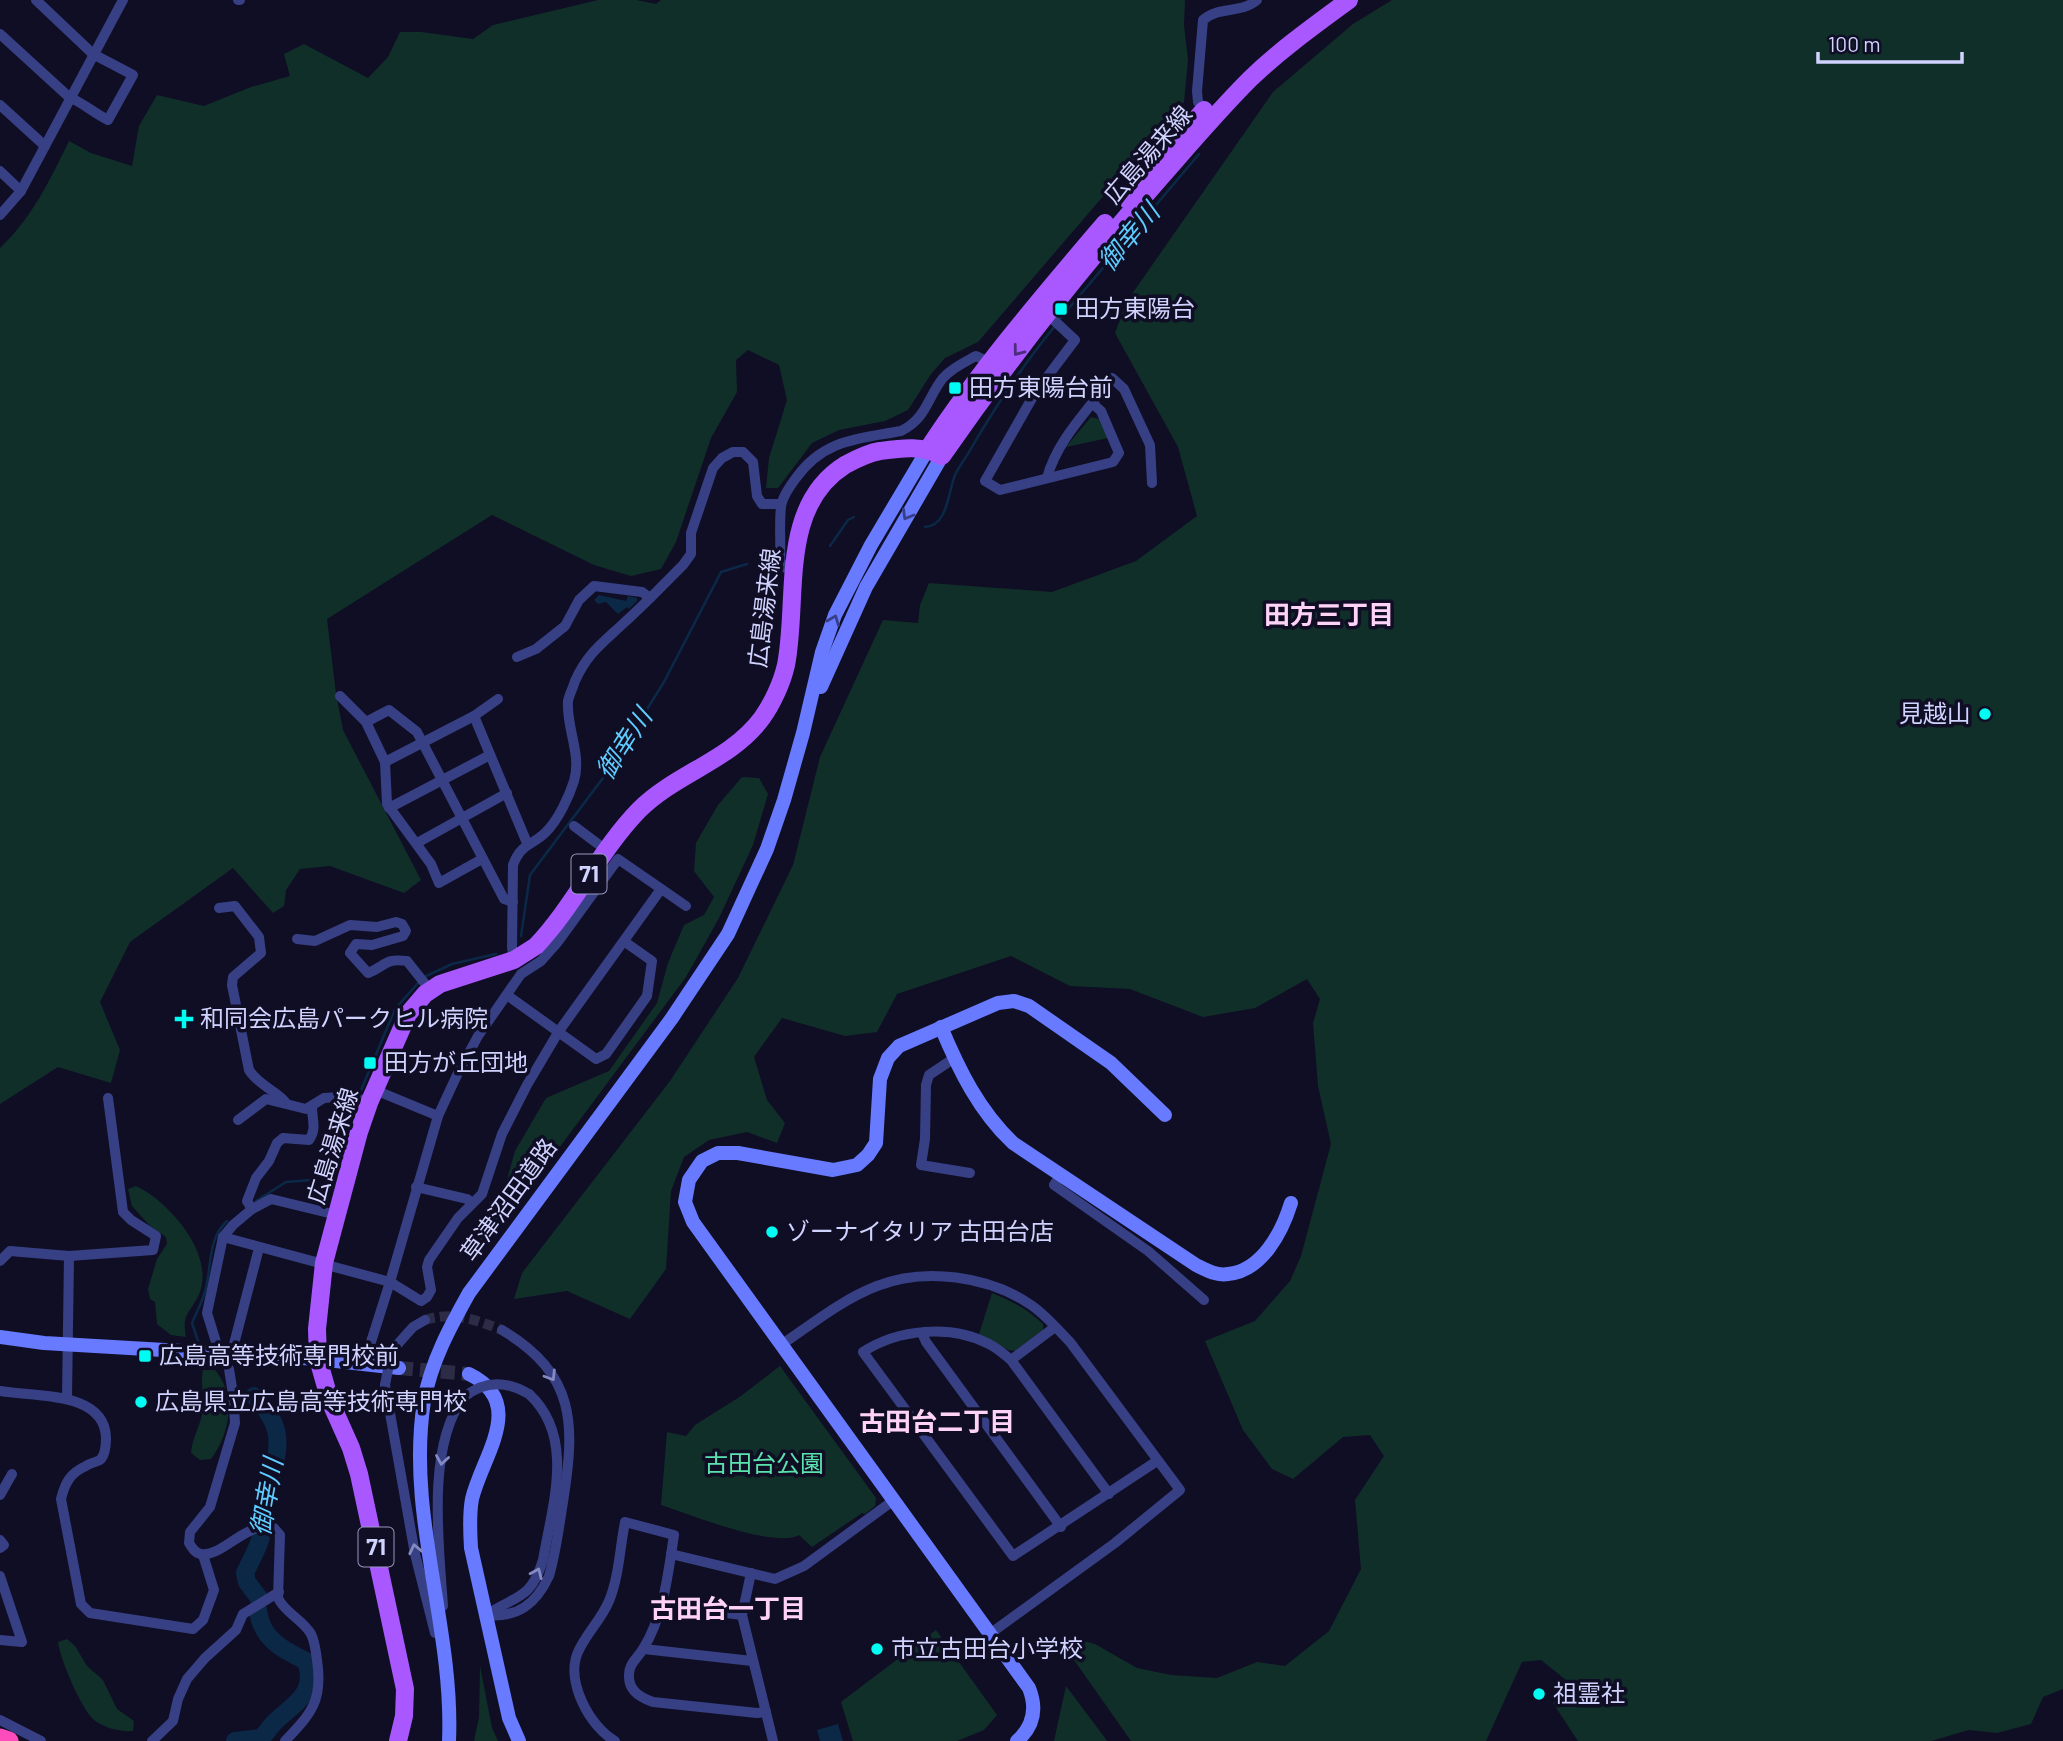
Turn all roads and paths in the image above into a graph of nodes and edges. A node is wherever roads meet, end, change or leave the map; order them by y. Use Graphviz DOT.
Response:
graph roads {
  1 [pos="36,0"];
  2 [pos="108,0"];
  3 [pos="1257,0"];
  4 [pos="1328,0"];
  5 [pos="1349,0"];
  6 [pos="120,5"];
  7 [pos="0,34"];
  8 [pos="93,54"];
  9 [pos="69,97"];
  10 [pos="0,105"];
  11 [pos="1208,114"];
  12 [pos="44,146"];
  13 [pos="0,172"];
  14 [pos="20,191"];
  15 [pos="0,215"];
  16 [pos="1041,308"];
  17 [pos="989,362"];
  18 [pos="1093,404"];
  19 [pos="935,452"];
  20 [pos="1047,478"];
  21 [pos="1152,484"];
  22 [pos="781,504"];
  23 [pos="794,569"];
  24 [pos="650,598"];
  25 [pos="517,657"];
  26 [pos="340,696"];
  27 [pos="498,699"];
  28 [pos="474,716"];
  29 [pos="366,722"];
  30 [pos="422,741"];
  31 [pos="491,755"];
  32 [pos="385,762"];
  33 [pos="442,782"];
  34 [pos="507,793"];
  35 [pos="389,808"];
  36 [pos="461,819"];
  37 [pos="574,826"];
  38 [pos="417,843"];
  39 [pos="527,843"];
  40 [pos="598,844"];
  41 [pos="482,859"];
  42 [pos="661,889"];
  43 [pos="513,902"];
  44 [pos="687,906"];
  45 [pos="219,908"];
  46 [pos="297,939"];
  47 [pos="625,942"];
  48 [pos="514,960"];
  49 [pos="430,990"];
  50 [pos="507,995"];
  51 [pos="941,1027"];
  52 [pos="559,1031"];
  53 [pos="956,1057"];
  54 [pos="372,1097"];
  55 [pos="108,1098"];
  56 [pos="286,1103"];
  57 [pos="312,1107"];
  58 [pos="1165,1115"];
  59 [pos="438,1116"];
  60 [pos="238,1120"];
  61 [pos="970,1173"];
  62 [pos="1061,1174"];
  63 [pos="416,1187"];
  64 [pos="472,1203"];
  65 [pos="1291,1203"];
  66 [pos="252,1209"];
  67 [pos="337,1215"];
  68 [pos="223,1237"];
  69 [pos="259,1248"];
  70 [pos="69,1256"];
  71 [pos="0,1261"];
  72 [pos="324,1263"];
  73 [pos="390,1282"];
  74 [pos="1204,1300"];
  75 [pos="425,1320"];
  76 [pos="1055,1326"];
  77 [pos="502,1330"];
  78 [pos="922,1333"];
  79 [pos="0,1337"];
  80 [pos="216,1342"];
  81 [pos="69,1345"];
  82 [pos="370,1345"];
  83 [pos="781,1345"];
  84 [pos="234,1355"];
  85 [pos="318,1359"];
  86 [pos="1011,1360"];
  87 [pos="399,1368"];
  88 [pos="229,1369"];
  89 [pos="469,1374"];
  90 [pos="0,1391"];
  91 [pos="67,1398"];
  92 [pos="1157,1461"];
  93 [pos="12,1475"];
  94 [pos="0,1494"];
  95 [pos="1109,1494"];
  96 [pos="894,1500"];
  97 [pos="1061,1527"];
  98 [pos="0,1540"];
  99 [pos="0,1548"];
  100 [pos="671,1554"];
  101 [pos="203,1555"];
  102 [pos="751,1573"];
  103 [pos="0,1576"];
  104 [pos="279,1592"];
  105 [pos="663,1605"];
  106 [pos="486,1615"];
  107 [pos="742,1615"];
  108 [pos="991,1633"];
  109 [pos="0,1640"];
  110 [pos="644,1649"];
  111 [pos="752,1661"];
  112 [pos="449,1686"];
  113 [pos="766,1712"];
  114 [pos="0,1720"];
  115 [pos="0,1738"];
  116 [pos="9,1741"];
  117 [pos="41,1741"];
  118 [pos="152,1741"];
  119 [pos="285,1741"];
  120 [pos="398,1741"];
  121 [pos="449,1741"];
  122 [pos="519,1741"];
  123 [pos="615,1741"];
  124 [pos="773,1741"];
  125 [pos="1017,1741"];
  1 -- 8 [label="street"];
  2 -- 6 [label="street"];
  3 -- 11 [label="street"];
  4 -- 11 [label="main road, 広島湯来線"];
  5 -- 11 [label="main road, 広島湯来線"];
  6 -- 8 [label="street"];
  7 -- 9 [label="street"];
  8 -- 9 [label="street"];
  8 -- 9 [label="street"];
  9 -- 12 [label="street"];
  10 -- 12 [label="street"];
  11 -- 16 [label="main road, 広島湯来線"];
  12 -- 14 [label="street"];
  13 -- 14 [label="street"];
  14 -- 15 [label="street"];
  16 -- 17 [label="main road, 広島湯来線"];
  16 -- 19 [label="main road, 広島湯来線, one-way"];
  16 -- 20 [label="street"];
  17 -- 19 [label="main road, 広島湯来線"];
  17 -- 22 [label="street"];
  18 -- 20 [label="street"];
  18 -- 20 [label="street"];
  18 -- 21 [label="street"];
  19 -- 23 [label="main road, 広島湯来線 / 71"];
  19 -- 112 [label="street, 草津沼田道路"];
  22 -- 23 [label="street"];
  22 -- 24 [label="street"];
  23 -- 48 [label="main road, 広島湯来線 / 71"];
  24 -- 25 [label="street"];
  24 -- 39 [label="street"];
  26 -- 29 [label="street"];
  27 -- 28 [label="street"];
  28 -- 30 [label="street"];
  28 -- 31 [label="street"];
  29 -- 30 [label="street"];
  29 -- 32 [label="street"];
  30 -- 32 [label="street"];
  30 -- 33 [label="street"];
  31 -- 33 [label="street"];
  31 -- 34 [label="street"];
  32 -- 35 [label="street"];
  33 -- 35 [label="street"];
  33 -- 36 [label="street"];
  34 -- 36 [label="street"];
  34 -- 39 [label="street"];
  35 -- 38 [label="street"];
  36 -- 38 [label="street"];
  36 -- 41 [label="street"];
  37 -- 40 [label="street"];
  38 -- 41 [label="street"];
  39 -- 43 [label="street"];
  41 -- 43 [label="street"];
  42 -- 44 [label="street"];
  42 -- 47 [label="street"];
  42 -- 50 [label="street"];
  43 -- 48 [label="street"];
  45 -- 56 [label="street"];
  46 -- 49 [label="street"];
  47 -- 52 [label="street"];
  47 -- 52 [label="street"];
  48 -- 49 [label="main road, 広島湯来線 / 71"];
  49 -- 54 [label="main road, 広島湯来線 / 71"];
  50 -- 52 [label="street"];
  50 -- 59 [label="street"];
  51 -- 53 [label="street"];
  51 -- 58 [label="street"];
  51 -- 83 [label="street"];
  52 -- 64 [label="street"];
  53 -- 61 [label="street"];
  53 -- 62 [label="street"];
  54 -- 57 [label="street"];
  54 -- 59 [label="street"];
  54 -- 67 [label="main road, 広島湯来線 / 71"];
  55 -- 70 [label="street"];
  56 -- 57 [label="street"];
  56 -- 60 [label="street"];
  57 -- 66 [label="street"];
  59 -- 63 [label="street"];
  62 -- 65 [label="street"];
  62 -- 74 [label="street"];
  63 -- 64 [label="street"];
  63 -- 73 [label="street"];
  64 -- 73 [label="street"];
  66 -- 67 [label="street"];
  66 -- 68 [label="street"];
  67 -- 72 [label="main road, 広島湯来線 / 71"];
  68 -- 69 [label="street"];
  68 -- 80 [label="street"];
  69 -- 72 [label="street"];
  69 -- 84 [label="street"];
  70 -- 71 [label="street"];
  70 -- 81 [label="street"];
  72 -- 73 [label="street"];
  72 -- 85 [label="main road, 広島湯来線 / 71"];
  73 -- 82 [label="street"];
  112 -- 75 [label="street, one-way, bridge"];
  76 -- 83 [label="street"];
  76 -- 86 [label="street"];
  76 -- 92 [label="street"];
  77 -- 106 [label="street, one-way"];
  78 -- 86 [label="street"];
  78 -- 97 [label="street"];
  78 -- 97 [label="street"];
  79 -- 81 [label="street"];
  81 -- 84 [label="street"];
  81 -- 91 [label="street"];
  83 -- 96 [label="street"];
  84 -- 85 [label="street"];
  85 -- 87 [label="street"];
  85 -- 120 [label="main road, 広島湯来線 / 71"];
  86 -- 95 [label="street"];
  88 -- 101 [label="street"];
  89 -- 106 [label="street"];
  90 -- 91 [label="street"];
  91 -- 101 [label="street"];
  92 -- 95 [label="street"];
  92 -- 108 [label="street"];
  93 -- 94 [label="street"];
  95 -- 97 [label="street"];
  96 -- 102 [label="street"];
  96 -- 108 [label="street"];
  98 -- 99 [label="street"];
  100 -- 102 [label="street"];
  100 -- 105 [label="street"];
  100 -- 123 [label="street"];
  101 -- 104 [label="street"];
  102 -- 107 [label="street"];
  103 -- 109 [label="street"];
  104 -- 118 [label="street"];
  104 -- 119 [label="street"];
  105 -- 107 [label="street"];
  105 -- 110 [label="street"];
  106 -- 112 [label="street, one-way, bridge"];
  106 -- 122 [label="street"];
  107 -- 111 [label="street"];
  108 -- 125 [label="street"];
  110 -- 111 [label="street"];
  110 -- 113 [label="street"];
  111 -- 113 [label="street"];
  112 -- 121 [label="street, 草津沼田道路"];
  113 -- 124 [label="street"];
  114 -- 117 [label="street"];
  115 -- 116 [label="highway"];
}
